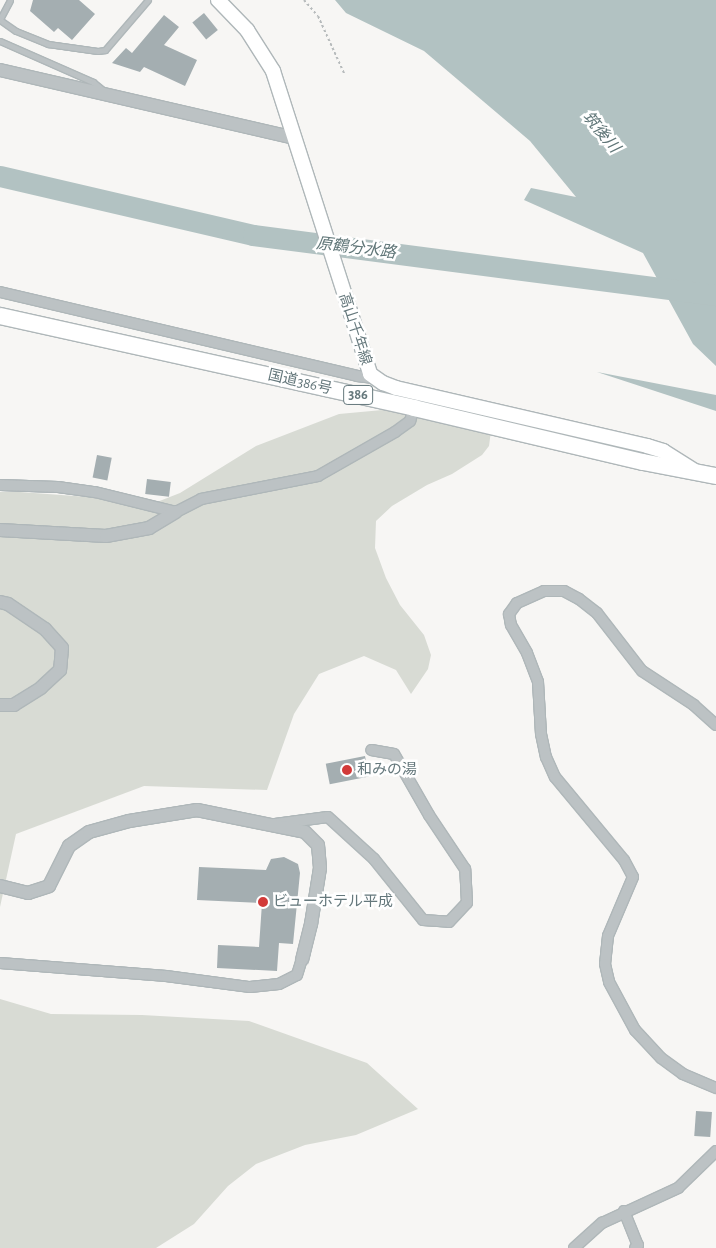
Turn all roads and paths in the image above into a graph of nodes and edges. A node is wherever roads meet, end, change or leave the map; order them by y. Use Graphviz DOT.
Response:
graph roads {
  1 [pos="10,0"];
  2 [pos="148,0"];
  3 [pos="218,0"];
  4 [pos="304,0"];
  5 [pos="0,19"];
  6 [pos="0,41"];
  7 [pos="0,70"];
  8 [pos="344,72"];
  9 [pos="108,94"];
  10 [pos="296,144"];
  11 [pos="0,292"];
  12 [pos="0,316"];
  13 [pos="371,373"];
  14 [pos="414,408"];
  15 [pos="697,472"];
  16 [pos="716,476"];
  17 [pos="0,485"];
  18 [pos="176,512"];
  19 [pos="0,530"];
  20 [pos="0,602"];
  21 [pos="0,706"];
  22 [pos="716,725"];
  23 [pos="371,750"];
  24 [pos="269,824"];
  25 [pos="0,886"];
  26 [pos="302,959"];
  27 [pos="0,963"];
  28 [pos="716,1088"];
  29 [pos="716,1151"];
  30 [pos="624,1211"];
  31 [pos="574,1248"];
  32 [pos="635,1248"];
  1 -- 5 [label="lane"];
  2 -- 5 [label="lane"];
  3 -- 10 [label="main road, 高山千年線"];
  4 -- 8 [label="path"];
  6 -- 9 [label="lane"];
  7 -- 9 [label="street"];
  9 -- 10 [label="street"];
  10 -- 13 [label="main road, 高山千年線"];
  11 -- 13 [label="street"];
  12 -- 14 [label="highway, 国道386号 / 386"];
  13 -- 15 [label="main road, 高山千年線"];
  14 -- 15 [label="highway, 国道386号 / 386"];
  14 -- 18 [label="street"];
  15 -- 16 [label="highway, 国道386号 / 386"];
  17 -- 18 [label="street"];
  18 -- 19 [label="street"];
  20 -- 21 [label="street"];
  22 -- 28 [label="street"];
  23 -- 24 [label="street"];
  24 -- 25 [label="street"];
  24 -- 26 [label="street"];
  26 -- 27 [label="street"];
  29 -- 30 [label="street"];
  30 -- 31 [label="street"];
  30 -- 32 [label="street"];
}
